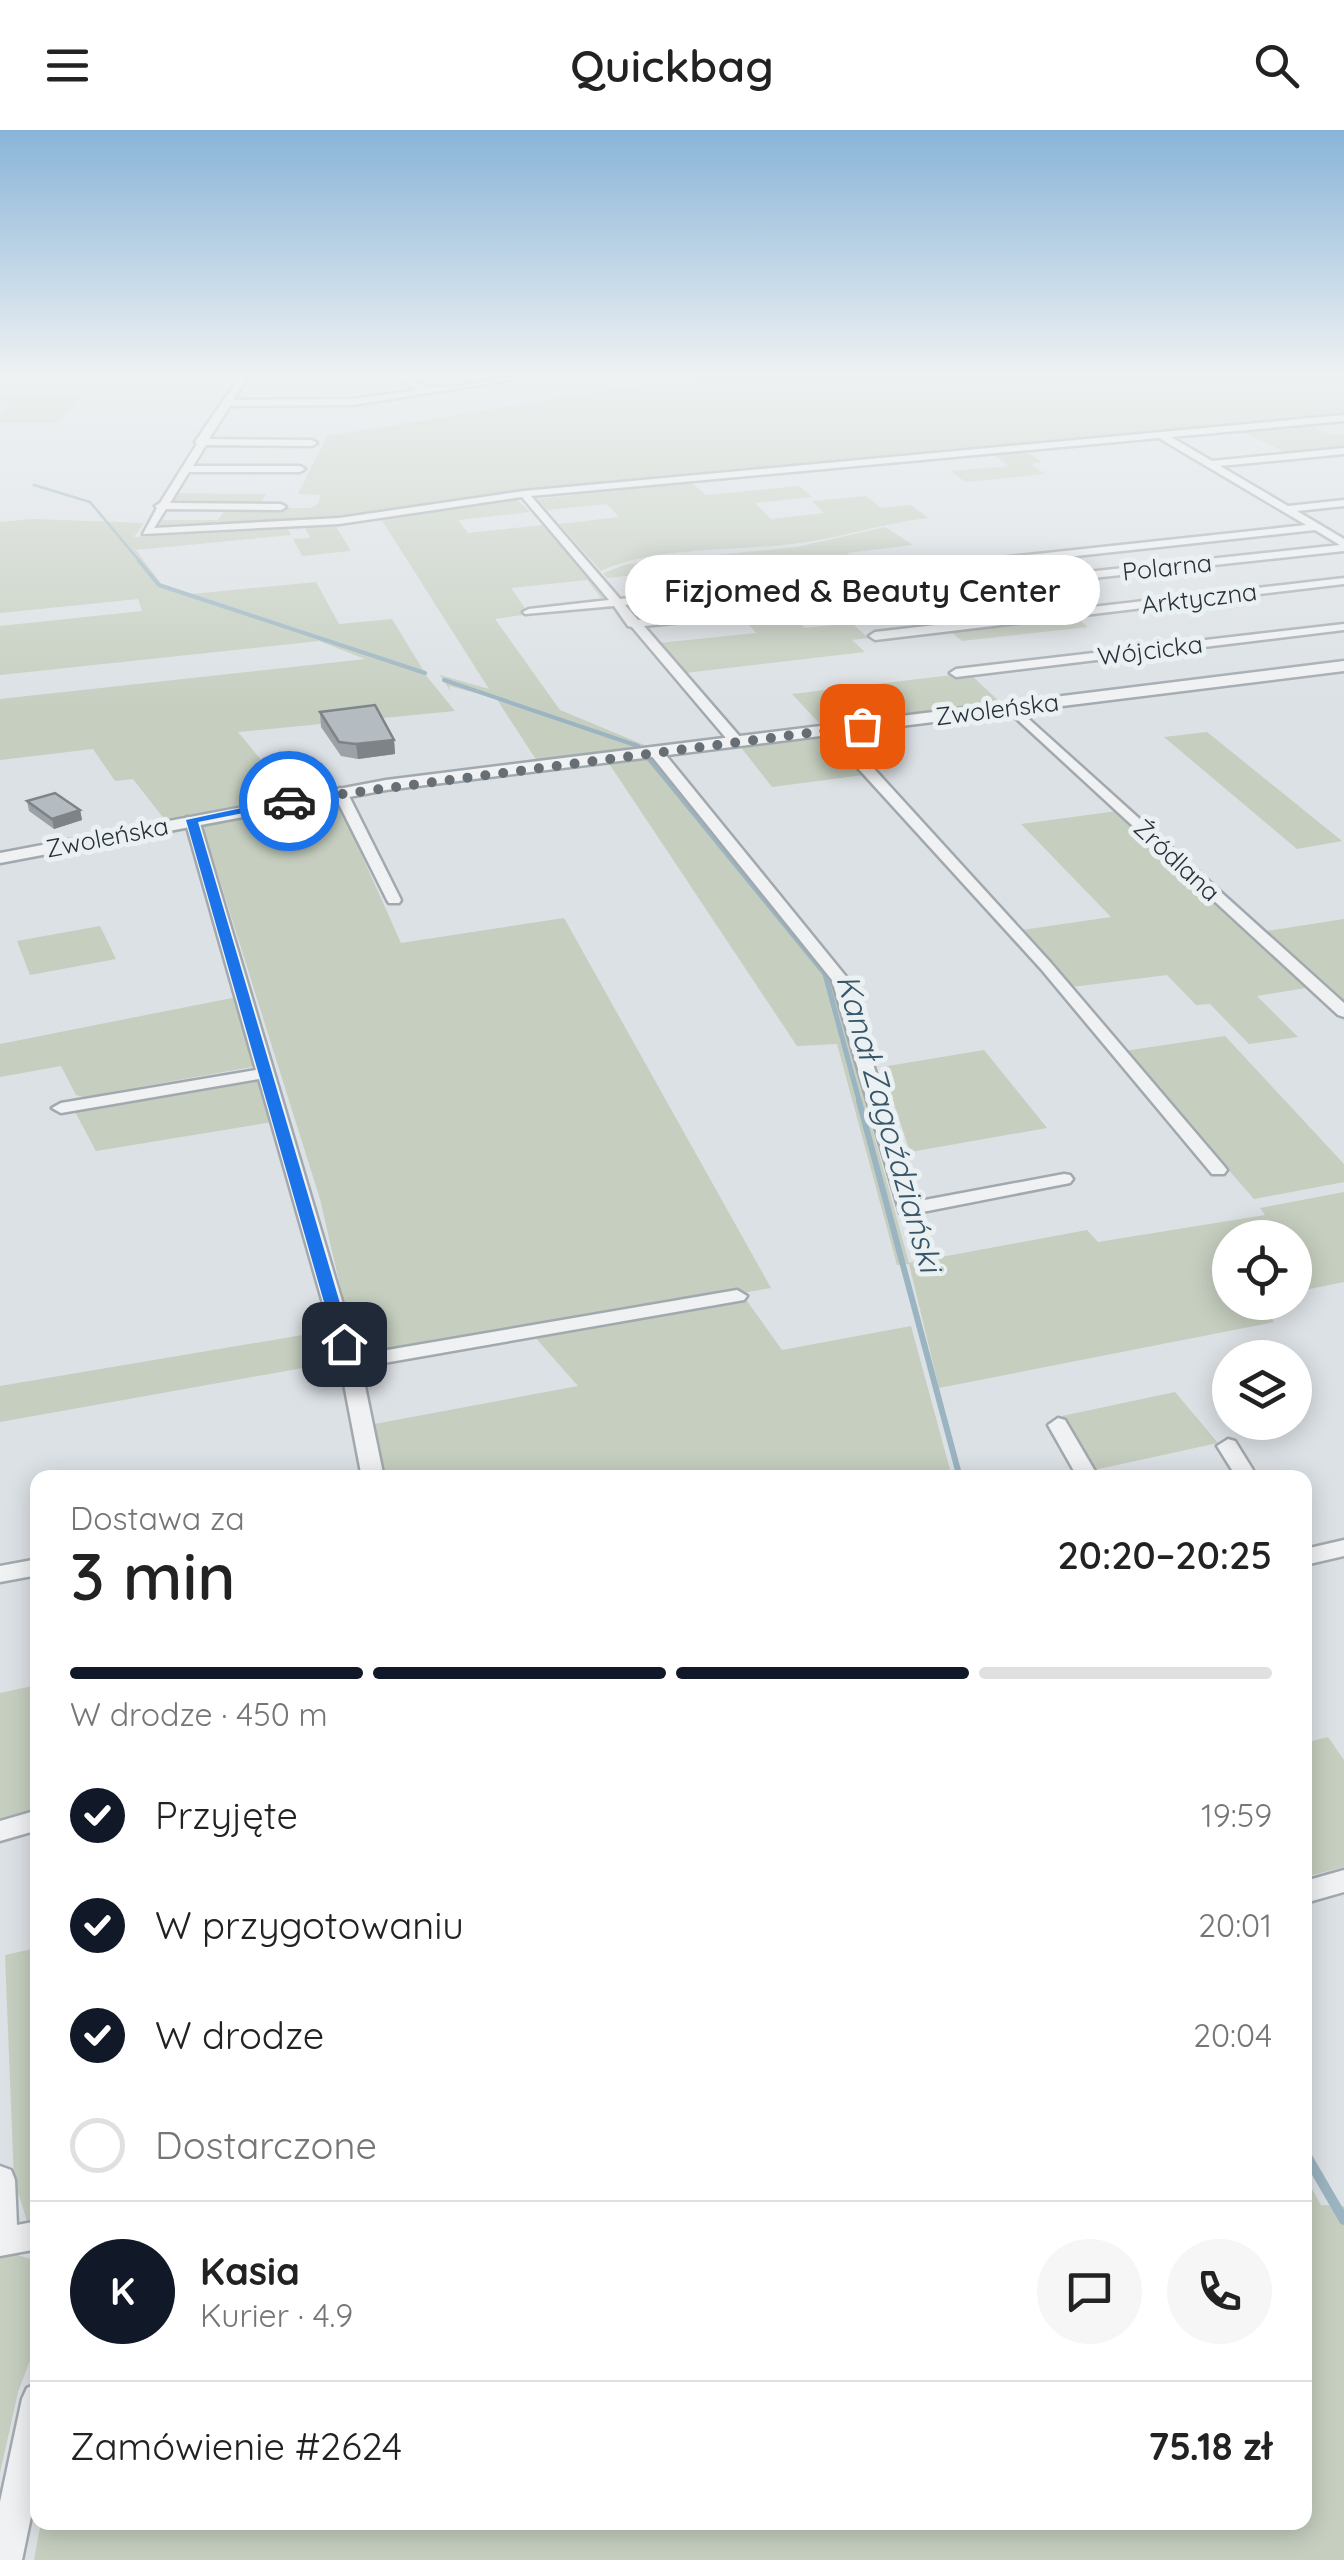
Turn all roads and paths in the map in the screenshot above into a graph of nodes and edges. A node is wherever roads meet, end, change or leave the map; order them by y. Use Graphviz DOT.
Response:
graph roads {
  1 [pos="172,486"];
  2 [pos="612,486"];
  3 [pos="1249,486"];
  4 [pos="524,494"];
  5 [pos="1344,503"];
  6 [pos="160,506"];
  7 [pos="281,507"];
  8 [pos="1287,509"];
  9 [pos="1318,528"];
  10 [pos="1344,546"];
  11 [pos="1344,581"];
  12 [pos="614,603"];
  13 [pos="529,612"];
  14 [pos="632,624"];
  15 [pos="1344,627"];
  16 [pos="875,636"];
  17 [pos="1344,666"];
  18 [pos="956,673"];
  19 [pos="1011,707"];
  20 [pos="830,730"];
  21 [pos="736,742"];
  22 [pos="646,752"];
  23 [pos="340,792"];
  24 [pos="192,820"];
  25 [pos="0,858"];
  26 [pos="394,900"];
  27 [pos="1344,1012"];
  28 [pos="267,1073"];
  29 [pos="61,1108"];
  30 [pos="1218,1170"];
  31 [pos="1064,1180"];
  32 [pos="737,1296"];
  33 [pos="350,1364"];
  34 [pos="1058,1425"];
  35 [pos="1228,1446"];
  36 [pos="371,1470"];
  37 [pos="1084,1470"];
  38 [pos="1243,1470"];
  39 [pos="1344,1548"];
  40 [pos="1312,1555"];
  41 [pos="30,1568"];
  42 [pos="0,1574"];
  43 [pos="30,1822"];
  44 [pos="0,1831"];
  45 [pos="1344,1881"];
  46 [pos="1312,1890"];
  47 [pos="0,2180"];
  48 [pos="30,2236"];
  49 [pos="1,2241"];
  50 [pos="30,2433"];
  51 [pos="5,2539"];
  1 -- 6 [label="street"];
  2 -- 4 [label="street"];
  3 -- 8 [label="street"];
  4 -- 6 [label="street"];
  4 -- 12 [label="street"];
  5 -- 8 [label="street"];
  6 -- 7 [label="street"];
  8 -- 9 [label="street"];
  9 -- 10 [label="street"];
  9 -- 12 [label="street"];
  10 -- 14 [label="street, Polarna"];
  11 -- 16 [label="street, Arktyczna"];
  12 -- 13 [label="street"];
  12 -- 14 [label="street"];
  14 -- 21 [label="street"];
  15 -- 18 [label="street, Wójcicka"];
  17 -- 19 [label="street, Zwoleńska"];
  19 -- 20 [label="street, Zwoleńska"];
  19 -- 27 [label="street, Źródlana"];
  20 -- 21 [label="street, Zwoleńska"];
  20 -- 30 [label="street"];
  21 -- 22 [label="street, Zwoleńska"];
  22 -- 23 [label="street, Zwoleńska"];
  22 -- 31 [label="street"];
  23 -- 24 [label="street, Zwoleńska"];
  23 -- 26 [label="street"];
  24 -- 25 [label="street, Zwoleńska"];
  24 -- 28 [label="street"];
  28 -- 29 [label="street"];
  28 -- 33 [label="street"];
  32 -- 33 [label="street"];
  33 -- 36 [label="street"];
  34 -- 37 [label="street"];
  35 -- 38 [label="street"];
  39 -- 40 [label="street"];
  41 -- 42 [label="street"];
  43 -- 44 [label="street"];
  45 -- 46 [label="street"];
  47 -- 49 [label="street"];
  48 -- 49 [label="street"];
  50 -- 51 [label="street"];
}
